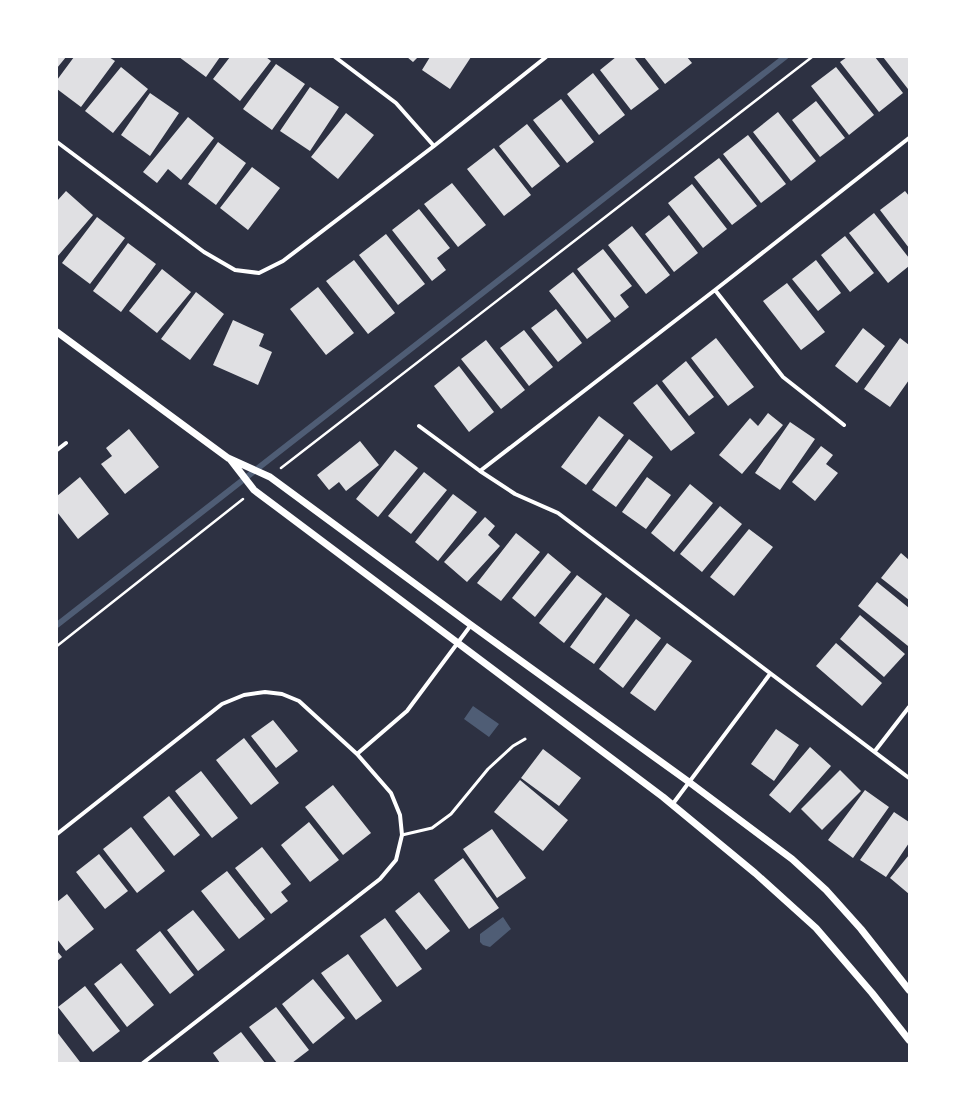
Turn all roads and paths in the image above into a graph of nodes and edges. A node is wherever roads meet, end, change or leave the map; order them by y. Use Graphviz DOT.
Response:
graph roads {
  1 [pos="335,57"];
  2 [pos="546,57"];
  3 [pos="812,57"];
  4 [pos="909,138"];
  5 [pos="57,142"];
  6 [pos="434,146"];
  7 [pos="715,290"];
  8 [pos="57,332"];
  9 [pos="844,425"];
  10 [pos="419,426"];
  11 [pos="66,443"];
  12 [pos="57,450"];
  13 [pos="228,458"];
  14 [pos="480,471"];
  15 [pos="270,477"];
  16 [pos="254,490"];
  17 [pos="472,625"];
  18 [pos="458,644"];
  19 [pos="57,646"];
  20 [pos="770,674"];
  21 [pos="909,707"];
  22 [pos="525,739"];
  23 [pos="875,751"];
  24 [pos="357,754"];
  25 [pos="909,778"];
  26 [pos="689,782"];
  27 [pos="672,804"];
  28 [pos="57,834"];
  29 [pos="402,835"];
  30 [pos="909,990"];
  31 [pos="909,1040"];
  32 [pos="143,1063"];
  1 -- 6 [label="street"];
  2 -- 6 [label="street"];
  3 -- 15 [label="path"];
  4 -- 7 [label="street"];
  5 -- 6 [label="street"];
  7 -- 9 [label="street"];
  7 -- 14 [label="street"];
  8 -- 13 [label="street"];
  10 -- 14 [label="street"];
  11 -- 12 [label="street"];
  13 -- 15 [label="street"];
  13 -- 16 [label="street"];
  14 -- 20 [label="street"];
  15 -- 17 [label="street"];
  16 -- 18 [label="street"];
  16 -- 19 [label="path"];
  17 -- 18 [label="street"];
  17 -- 26 [label="street"];
  18 -- 24 [label="street"];
  18 -- 27 [label="street"];
  20 -- 23 [label="street"];
  20 -- 26 [label="street"];
  21 -- 23 [label="street"];
  22 -- 29 [label="lane"];
  23 -- 25 [label="street"];
  24 -- 28 [label="street"];
  24 -- 29 [label="street"];
  26 -- 27 [label="street"];
  26 -- 30 [label="street"];
  27 -- 31 [label="street"];
  29 -- 32 [label="street"];
}
